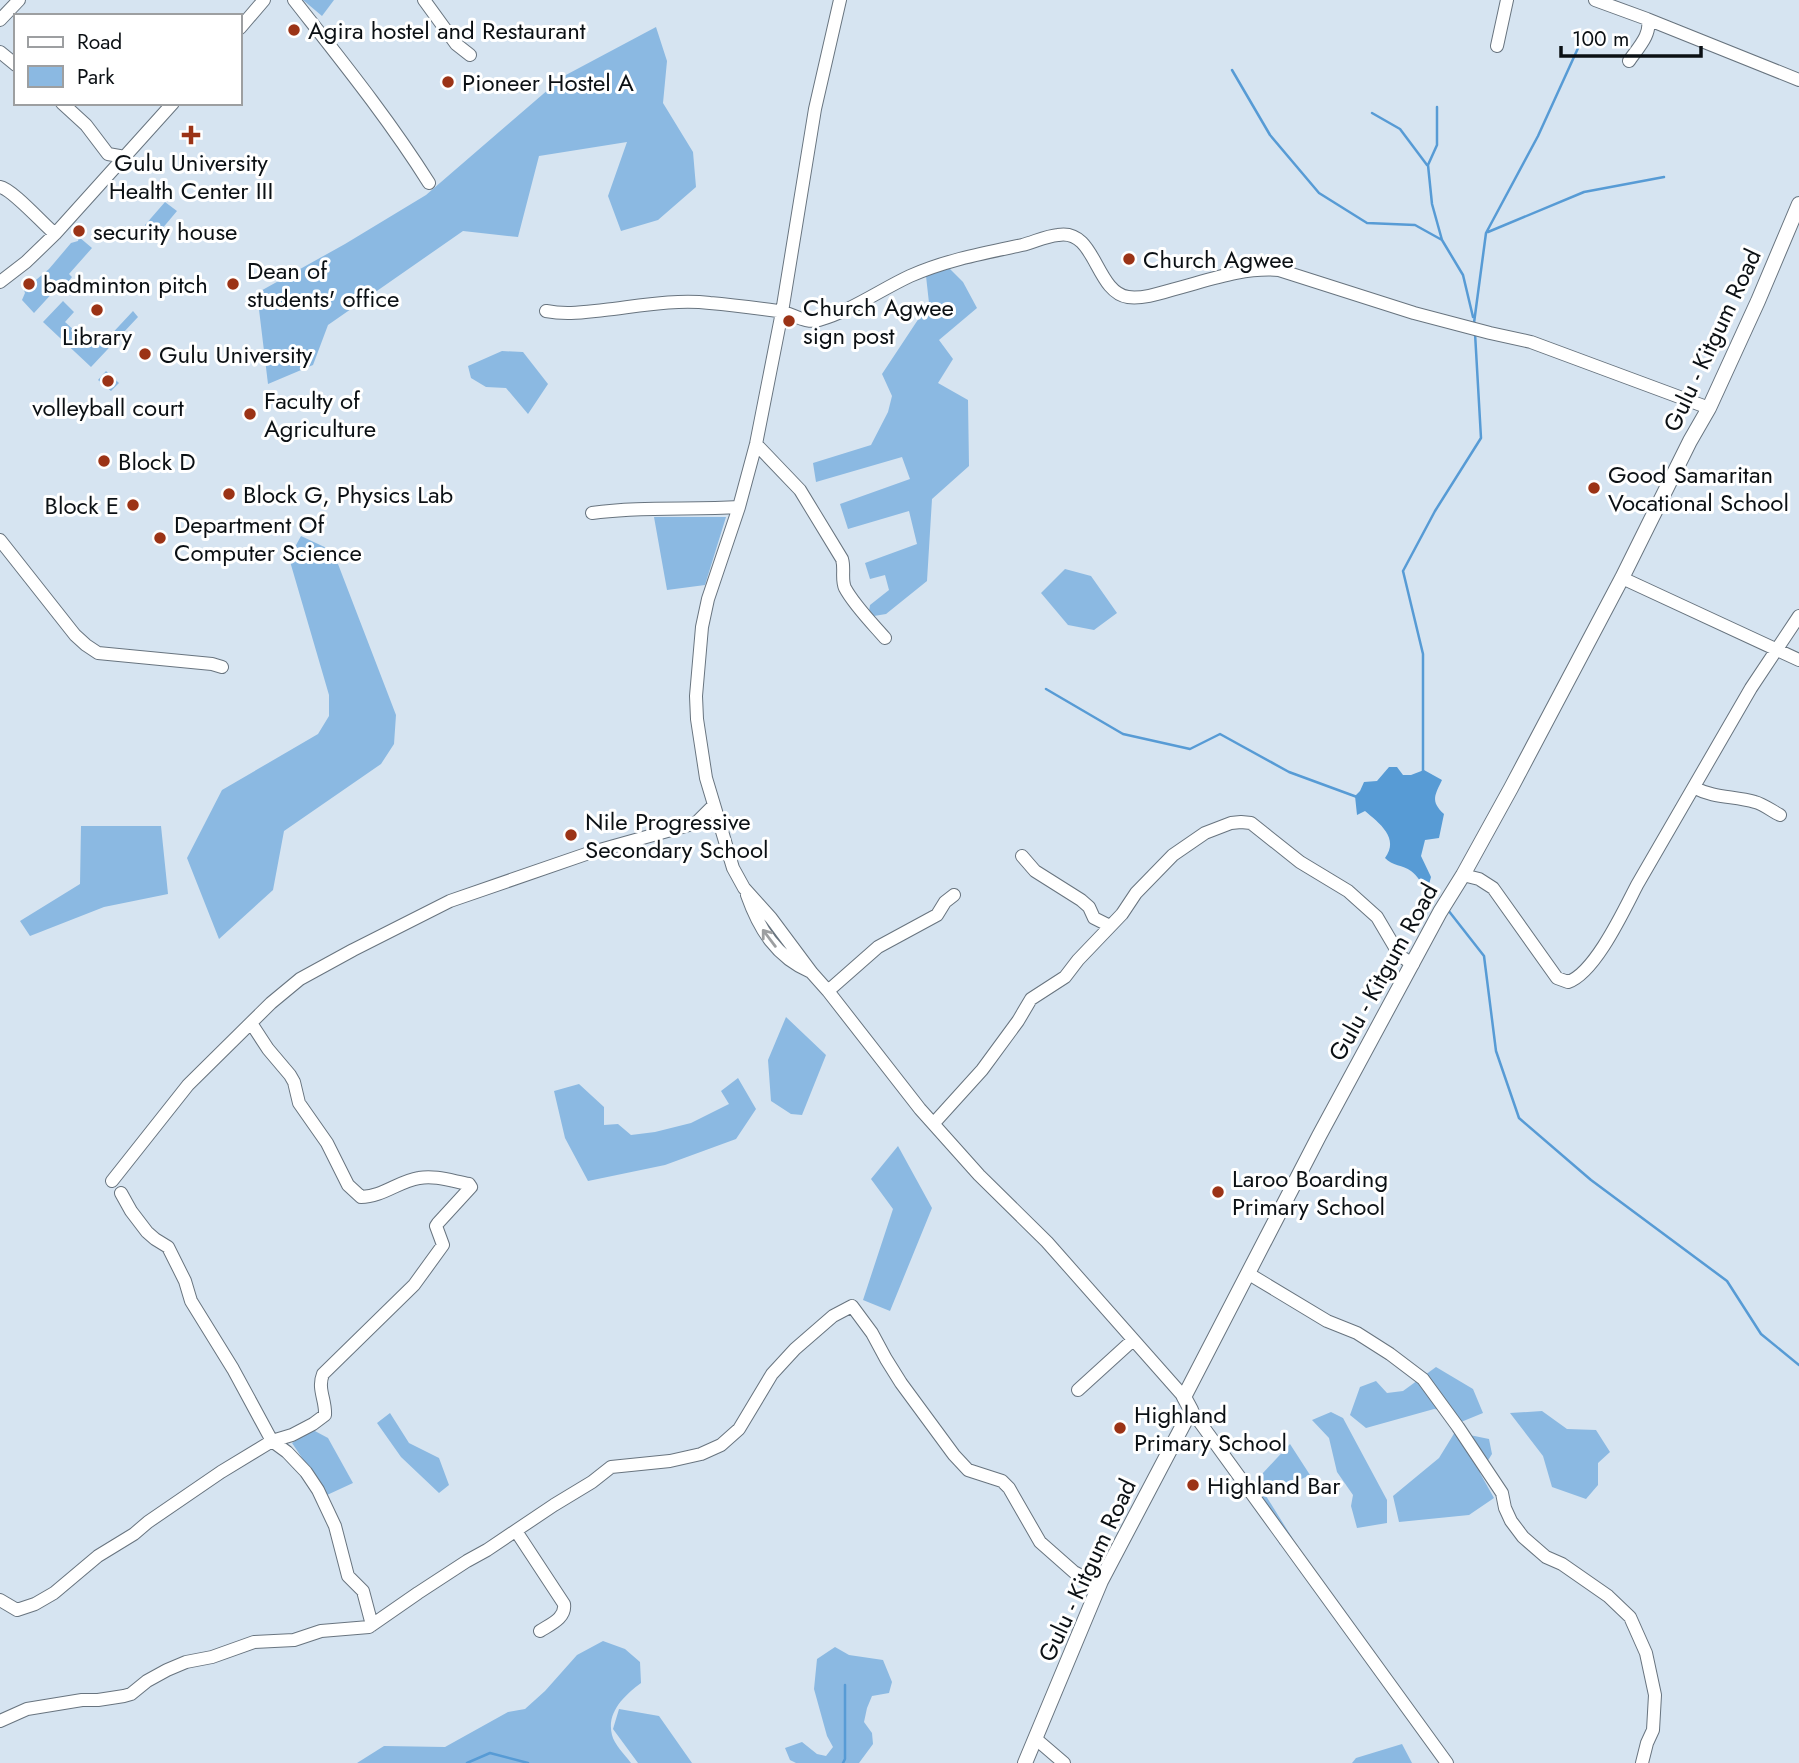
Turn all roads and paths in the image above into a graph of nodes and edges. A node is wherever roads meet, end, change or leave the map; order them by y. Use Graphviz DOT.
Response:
graph roads {
  1 [pos="19,0"];
  2 [pos="264,0"];
  3 [pos="294,0"];
  4 [pos="424,0"];
  5 [pos="840,0"];
  6 [pos="1507,0"];
  7 [pos="1595,0"];
  8 [pos="1647,19"];
  9 [pos="0,20"];
  10 [pos="242,26"];
  11 [pos="1497,46"];
  12 [pos="0,52"];
  13 [pos="470,55"];
  14 [pos="1629,61"];
  15 [pos="14,63"];
  16 [pos="1799,80"];
  17 [pos="64,105"];
  18 [pos="171,105"];
  19 [pos="125,157"];
  20 [pos="429,183"];
  21 [pos="0,187"];
  22 [pos="1799,204"];
  23 [pos="55,234"];
  24 [pos="0,282"];
  25 [pos="546,311"];
  26 [pos="782,312"];
  27 [pos="1709,408"];
  28 [pos="756,444"];
  29 [pos="739,507"];
  30 [pos="592,513"];
  31 [pos="0,540"];
  32 [pos="1622,578"];
  33 [pos="1799,616"];
  34 [pos="885,638"];
  35 [pos="1778,650"];
  36 [pos="1799,660"];
  37 [pos="222,667"];
  38 [pos="1695,788"];
  39 [pos="714,805"];
  40 [pos="1780,815"];
  41 [pos="695,823"];
  42 [pos="722,832"];
  43 [pos="1022,856"];
  44 [pos="1463,875"];
  45 [pos="954,895"];
  46 [pos="1110,926"];
  47 [pos="1413,964"];
  48 [pos="828,990"];
  49 [pos="251,1023"];
  50 [pos="934,1123"];
  51 [pos="112,1181"];
  52 [pos="121,1193"];
  53 [pos="1249,1274"];
  54 [pos="1133,1340"];
  55 [pos="1079,1390"];
  56 [pos="1188,1404"];
  57 [pos="272,1441"];
  58 [pos="516,1531"];
  59 [pos="1101,1581"];
  60 [pos="0,1600"];
  61 [pos="372,1625"];
  62 [pos="540,1631"];
  63 [pos="0,1721"];
  64 [pos="1036,1739"];
  65 [pos="1025,1763"];
  66 [pos="1064,1763"];
  67 [pos="1447,1763"];
  68 [pos="1642,1763"];
  1 -- 9 [label="street"];
  2 -- 10 [label="street"];
  3 -- 20 [label="street"];
  4 -- 13 [label="street"];
  5 -- 26 [label="street"];
  6 -- 11 [label="street"];
  7 -- 8 [label="street"];
  8 -- 14 [label="street"];
  8 -- 16 [label="street"];
  12 -- 15 [label="street"];
  17 -- 19 [label="street"];
  18 -- 19 [label="street"];
  19 -- 23 [label="street"];
  21 -- 23 [label="street"];
  22 -- 27 [label="main road, Gulu - Kitgum Road"];
  23 -- 24 [label="street"];
  25 -- 26 [label="street"];
  26 -- 27 [label="street"];
  26 -- 28 [label="street"];
  27 -- 32 [label="main road, Gulu - Kitgum Road"];
  28 -- 29 [label="street"];
  28 -- 34 [label="street"];
  29 -- 30 [label="street"];
  29 -- 39 [label="street"];
  31 -- 37 [label="street"];
  32 -- 35 [label="street"];
  32 -- 44 [label="main road, Gulu - Kitgum Road"];
  33 -- 35 [label="street"];
  35 -- 36 [label="street"];
  35 -- 38 [label="street"];
  38 -- 40 [label="street"];
  38 -- 44 [label="street"];
  39 -- 41 [label="street"];
  39 -- 42 [label="street"];
  41 -- 42 [label="street"];
  41 -- 49 [label="street"];
  42 -- 48 [label="street"];
  43 -- 46 [label="street"];
  44 -- 47 [label="main road, Gulu - Kitgum Road"];
  45 -- 48 [label="street"];
  46 -- 47 [label="street"];
  46 -- 50 [label="street"];
  47 -- 53 [label="main road, Gulu - Kitgum Road"];
  48 -- 50 [label="street"];
  49 -- 51 [label="street"];
  49 -- 57 [label="street"];
  50 -- 54 [label="street"];
  52 -- 57 [label="street"];
  53 -- 56 [label="main road, Gulu - Kitgum Road"];
  53 -- 68 [label="street"];
  54 -- 55 [label="street"];
  54 -- 56 [label="street"];
  56 -- 59 [label="main road, Gulu - Kitgum Road"];
  56 -- 67 [label="street"];
  57 -- 60 [label="street"];
  57 -- 61 [label="street"];
  58 -- 59 [label="street"];
  58 -- 61 [label="street"];
  58 -- 62 [label="street"];
  59 -- 64 [label="main road, Gulu - Kitgum Road"];
  61 -- 63 [label="street"];
  64 -- 65 [label="main road, Gulu - Kitgum Road"];
  64 -- 66 [label="street"];
}
